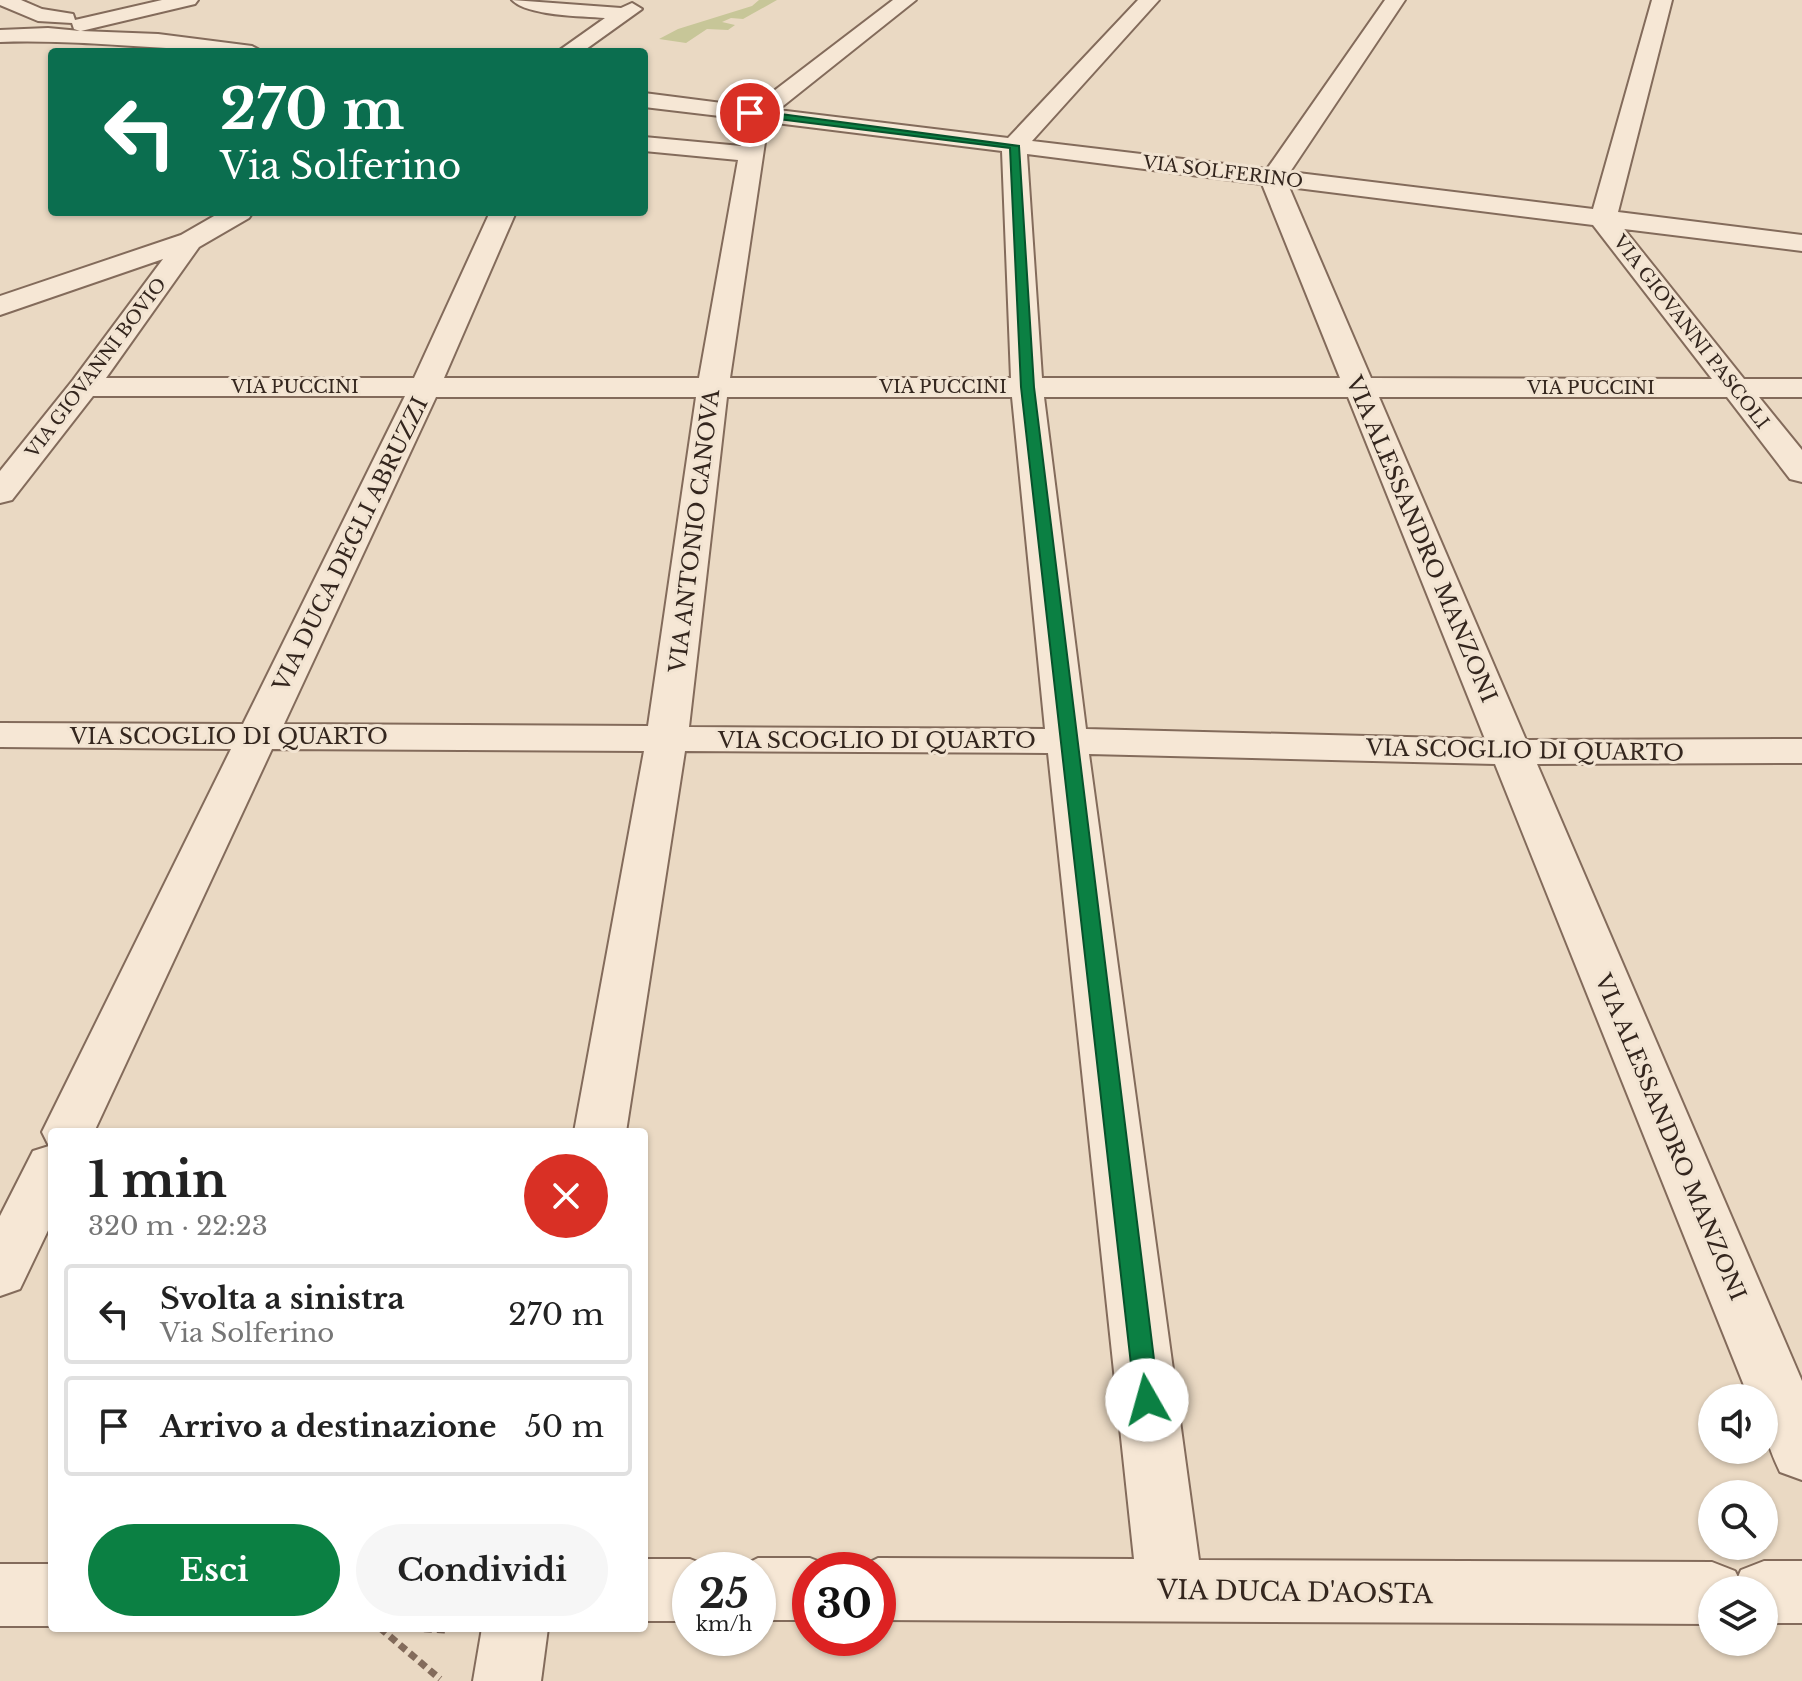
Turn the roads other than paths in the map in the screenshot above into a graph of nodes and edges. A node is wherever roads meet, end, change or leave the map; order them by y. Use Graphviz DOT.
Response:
graph roads {
  1 [pos="188,0"];
  2 [pos="522,0"];
  3 [pos="647,0"];
  4 [pos="906,0"];
  5 [pos="1149,0"];
  6 [pos="1395,0"];
  7 [pos="1662,0"];
  8 [pos="3,1"];
  9 [pos="624,14"];
  10 [pos="70,23"];
  11 [pos="1,29"];
  12 [pos="48,34"];
  13 [pos="158,40"];
  14 [pos="0,48"];
  15 [pos="221,48"];
  16 [pos="574,48"];
  17 [pos="37,55"];
  18 [pos="648,100"];
  19 [pos="758,114"];
  20 [pos="648,144"];
  21 [pos="1014,146"];
  22 [pos="752,154"];
  23 [pos="1273,179"];
  24 [pos="233,216"];
  25 [pos="501,216"];
  26 [pos="1603,220"];
  27 [pos="190,241"];
  28 [pos="1802,243"];
  29 [pos="0,306"];
  30 [pos="84,387"];
  31 [pos="425,387"];
  32 [pos="713,387"];
  33 [pos="1027,387"];
  34 [pos="1358,387"];
  35 [pos="1735,388"];
  36 [pos="1802,388"];
  37 [pos="1802,472"];
  38 [pos="0,493"];
  39 [pos="0,735"];
  40 [pos="258,736"];
  41 [pos="667,738"];
  42 [pos="1067,741"];
  43 [pos="1802,751"];
  44 [pos="1511,752"];
  45 [pos="70,1128"];
  46 [pos="601,1128"];
  47 [pos="48,1173"];
  48 [pos="0,1273"];
  49 [pos="1802,1453"];
  50 [pos="1170,1588"];
  51 [pos="896,1589"];
  52 [pos="648,1590"];
  53 [pos="672,1590"];
  54 [pos="1778,1592"];
  55 [pos="1802,1592"];
  56 [pos="1698,1593"];
  57 [pos="0,1595"];
  58 [pos="48,1595"];
  59 [pos="485,1632"];
  60 [pos="507,1681"];
  1 -- 10 [label="street"];
  2 -- 9 [label="street"];
  3 -- 9 [label="street"];
  4 -- 19 [label="street"];
  5 -- 21 [label="street"];
  6 -- 23 [label="street"];
  7 -- 26 [label="street, VIA GIOVANNI PASCOLI"];
  8 -- 10 [label="street"];
  9 -- 16 [label="street"];
  10 -- 11 [label="street"];
  10 -- 12 [label="street"];
  10 -- 13 [label="street"];
  11 -- 12 [label="street"];
  12 -- 13 [label="street"];
  13 -- 15 [label="street"];
  14 -- 17 [label="street"];
  18 -- 19 [label="street, VIA SOLFERINO"];
  19 -- 21 [label="street, VIA SOLFERINO"];
  19 -- 22 [label="street, VIA ANTONIO CANOVA"];
  20 -- 22 [label="street"];
  21 -- 23 [label="street, VIA SOLFERINO"];
  21 -- 33 [label="street"];
  22 -- 32 [label="street, VIA ANTONIO CANOVA"];
  23 -- 26 [label="street, VIA SOLFERINO"];
  23 -- 34 [label="street, VIA ALESSANDRO MANZONI"];
  24 -- 27 [label="street"];
  25 -- 31 [label="street, VIA DUCA DEGLI ABRUZZI"];
  26 -- 28 [label="street, VIA SOLFERINO"];
  26 -- 35 [label="street, VIA GIOVANNI PASCOLI"];
  27 -- 29 [label="street"];
  27 -- 30 [label="street, VIA GIOVANNI BOVIO"];
  30 -- 31 [label="street, VIA PUCCINI"];
  30 -- 38 [label="street, VIA GIOVANNI BOVIO"];
  31 -- 32 [label="street, VIA PUCCINI"];
  31 -- 40 [label="street, VIA DUCA DEGLI ABRUZZI"];
  32 -- 33 [label="street, VIA PUCCINI"];
  32 -- 41 [label="street, VIA ANTONIO CANOVA"];
  33 -- 34 [label="street, VIA PUCCINI"];
  33 -- 42 [label="street"];
  34 -- 35 [label="street, VIA PUCCINI"];
  34 -- 44 [label="street, VIA ALESSANDRO MANZONI"];
  35 -- 36 [label="street, VIA PUCCINI"];
  35 -- 37 [label="street, VIA GIOVANNI PASCOLI"];
  39 -- 40 [label="street, VIA SCOGLIO DI QUARTO"];
  40 -- 41 [label="street, VIA SCOGLIO DI QUARTO"];
  40 -- 45 [label="street, VIA DUCA DEGLI ABRUZZI"];
  41 -- 42 [label="street, VIA SCOGLIO DI QUARTO"];
  41 -- 46 [label="street, VIA ANTONIO CANOVA"];
  42 -- 44 [label="street, VIA SCOGLIO DI QUARTO"];
  42 -- 50 [label="street"];
  43 -- 44 [label="street, VIA SCOGLIO DI QUARTO"];
  44 -- 49 [label="street, VIA ALESSANDRO MANZONI"];
  47 -- 48 [label="street"];
  50 -- 51 [label="street, VIA DUCA D'AOSTA"];
  50 -- 56 [label="street, VIA DUCA D'AOSTA"];
  52 -- 53 [label="street"];
  54 -- 55 [label="street"];
  57 -- 58 [label="street"];
  59 -- 60 [label="street"];
}
